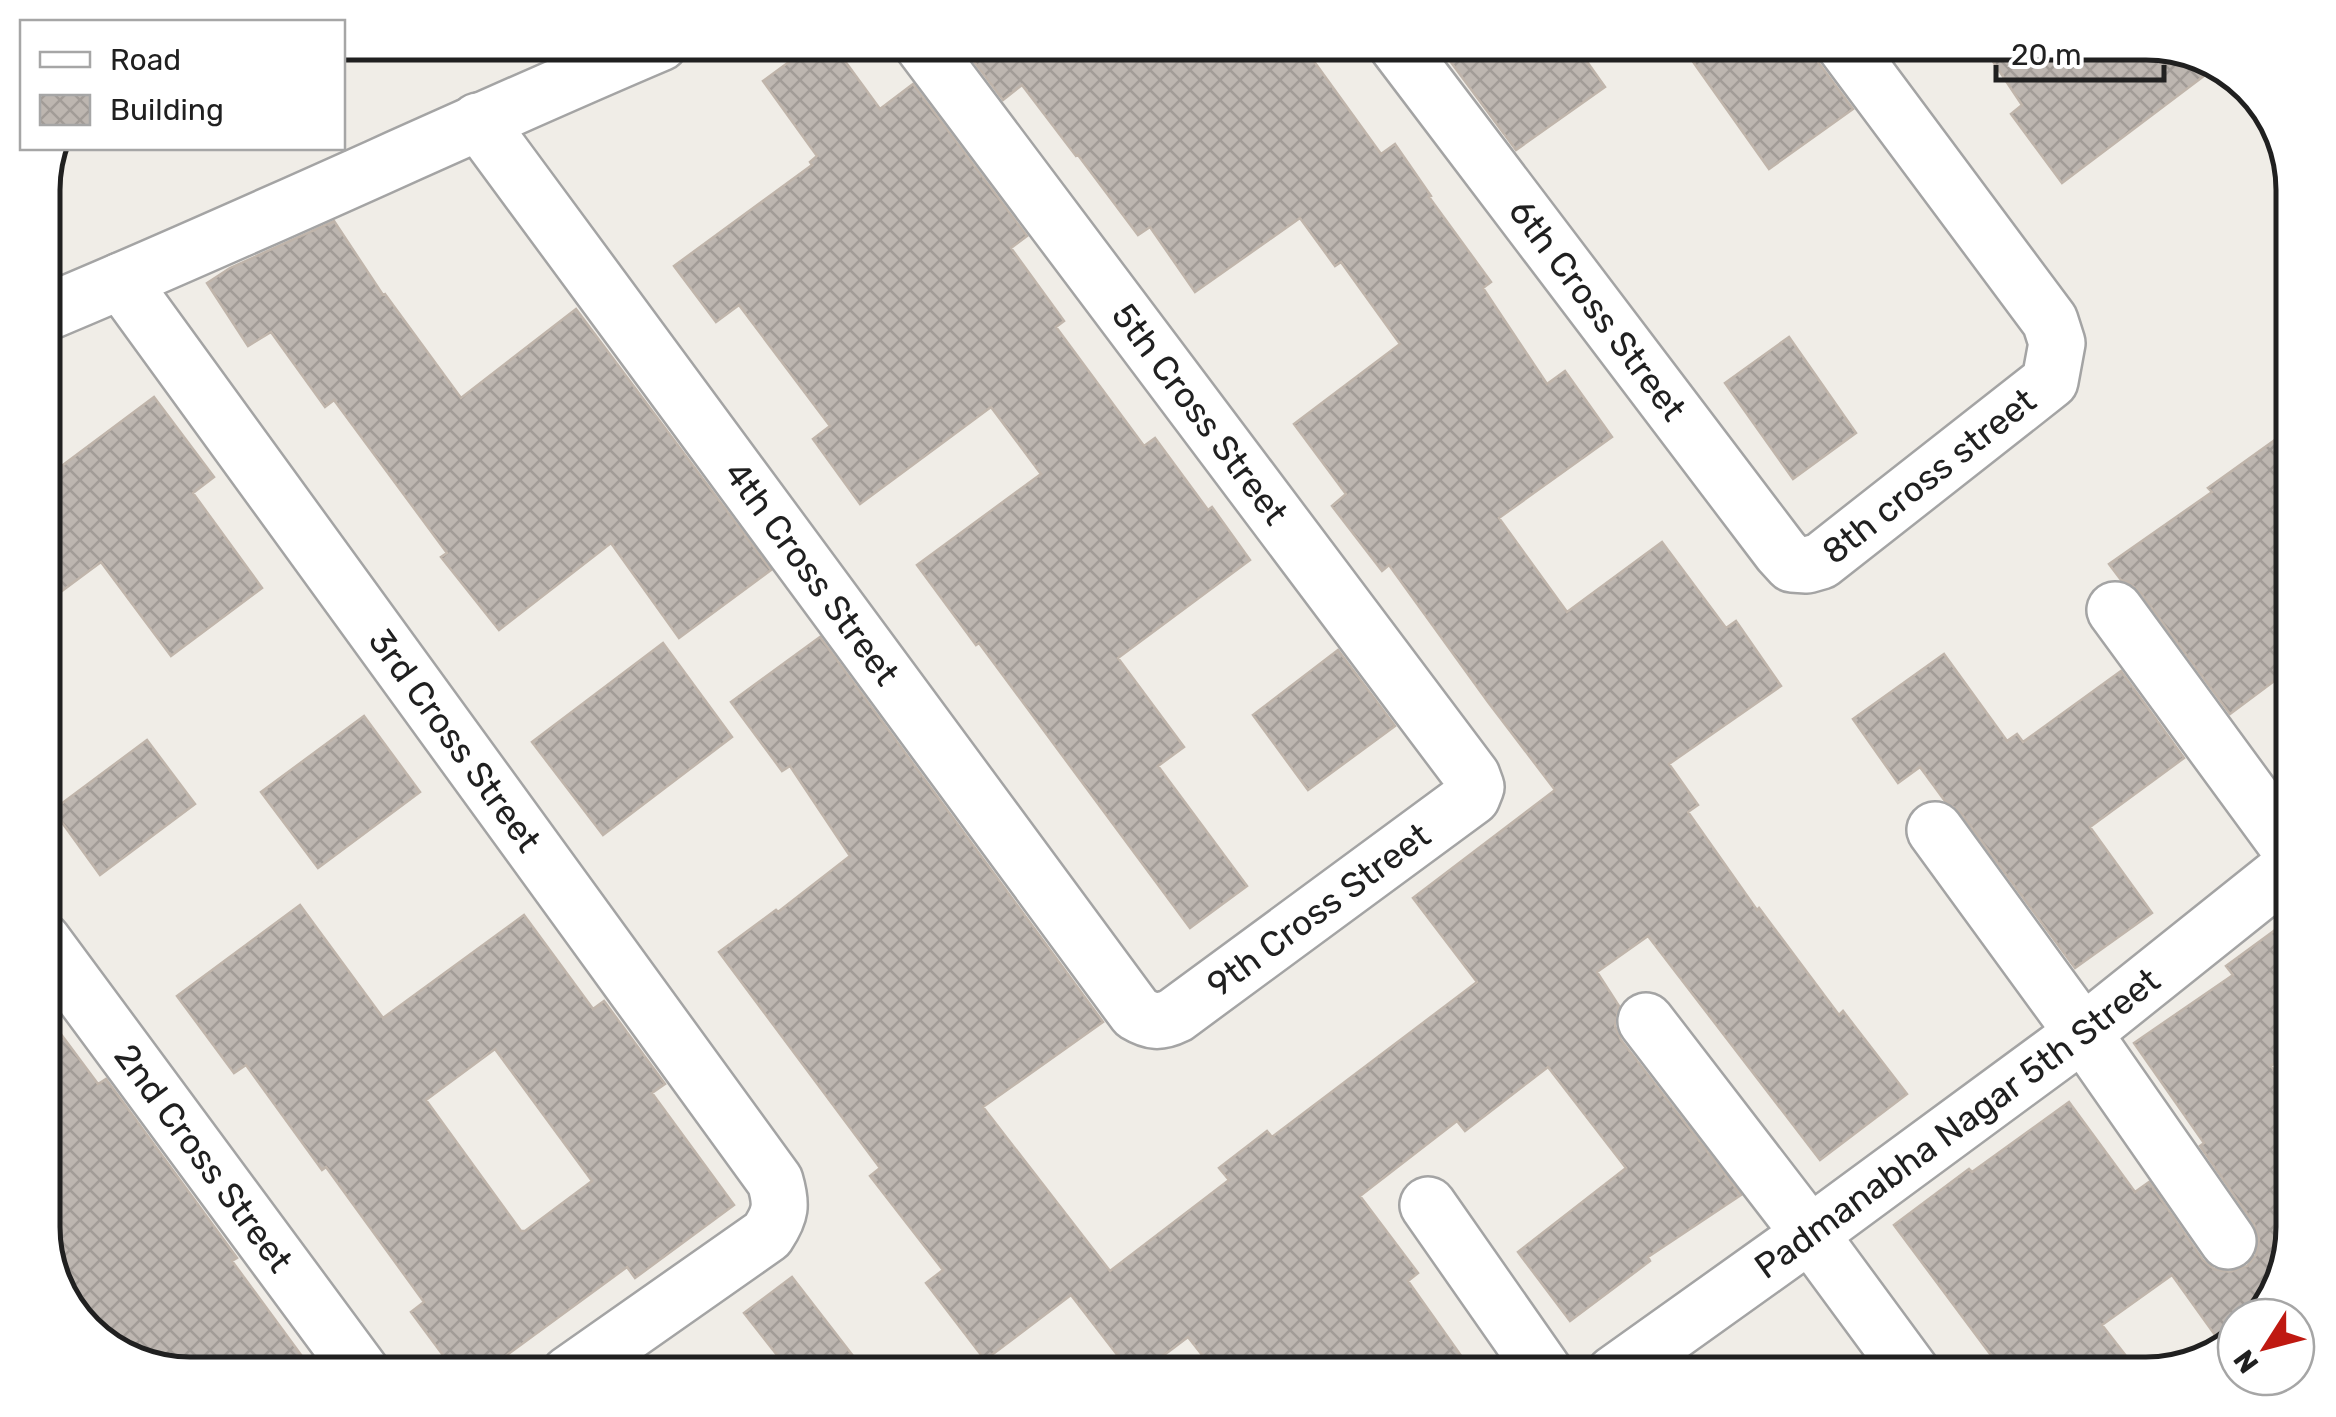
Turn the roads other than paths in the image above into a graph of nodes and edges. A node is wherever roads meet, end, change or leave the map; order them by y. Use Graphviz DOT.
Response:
graph roads {
  1 [pos="619,60"];
  2 [pos="935,60"];
  3 [pos="1408,60"];
  4 [pos="1856,60"];
  5 [pos="478,121"];
  6 [pos="122,282"];
  7 [pos="60,307"];
  8 [pos="1807,565"];
  9 [pos="2115,610"];
  10 [pos="1476,787"];
  11 [pos="2276,829"];
  12 [pos="1935,830"];
  13 [pos="2276,880"];
  14 [pos="60,964"];
  15 [pos="1150,1021"];
  16 [pos="1646,1021"];
  17 [pos="2083,1032"];
  18 [pos="1428,1205"];
  19 [pos="1810,1234"];
  20 [pos="2228,1241"];
  21 [pos="350,1357"];
  22 [pos="594,1357"];
  23 [pos="1534,1357"];
  24 [pos="1638,1357"];
  25 [pos="1900,1357"];
  1 -- 5 [label="street"];
  2 -- 10 [label="street, 5th Cross Street"];
  3 -- 8 [label="street, 6th Cross Street"];
  4 -- 8 [label="street, 8th cross street"];
  5 -- 6 [label="street"];
  5 -- 15 [label="street, 4th Cross Street"];
  6 -- 7 [label="street"];
  6 -- 22 [label="street, 3rd Cross Street"];
  9 -- 11 [label="street"];
  10 -- 15 [label="street, 9th Cross Street"];
  12 -- 17 [label="street"];
  13 -- 17 [label="street, Padmanabha Nagar 5th Street"];
  14 -- 21 [label="street, 2nd Cross Street"];
  16 -- 19 [label="street"];
  17 -- 19 [label="street, Padmanabha Nagar 5th Street"];
  17 -- 20 [label="street"];
  18 -- 23 [label="street"];
  19 -- 24 [label="street, Padmanabha Nagar 5th Street"];
  19 -- 25 [label="street"];
}
